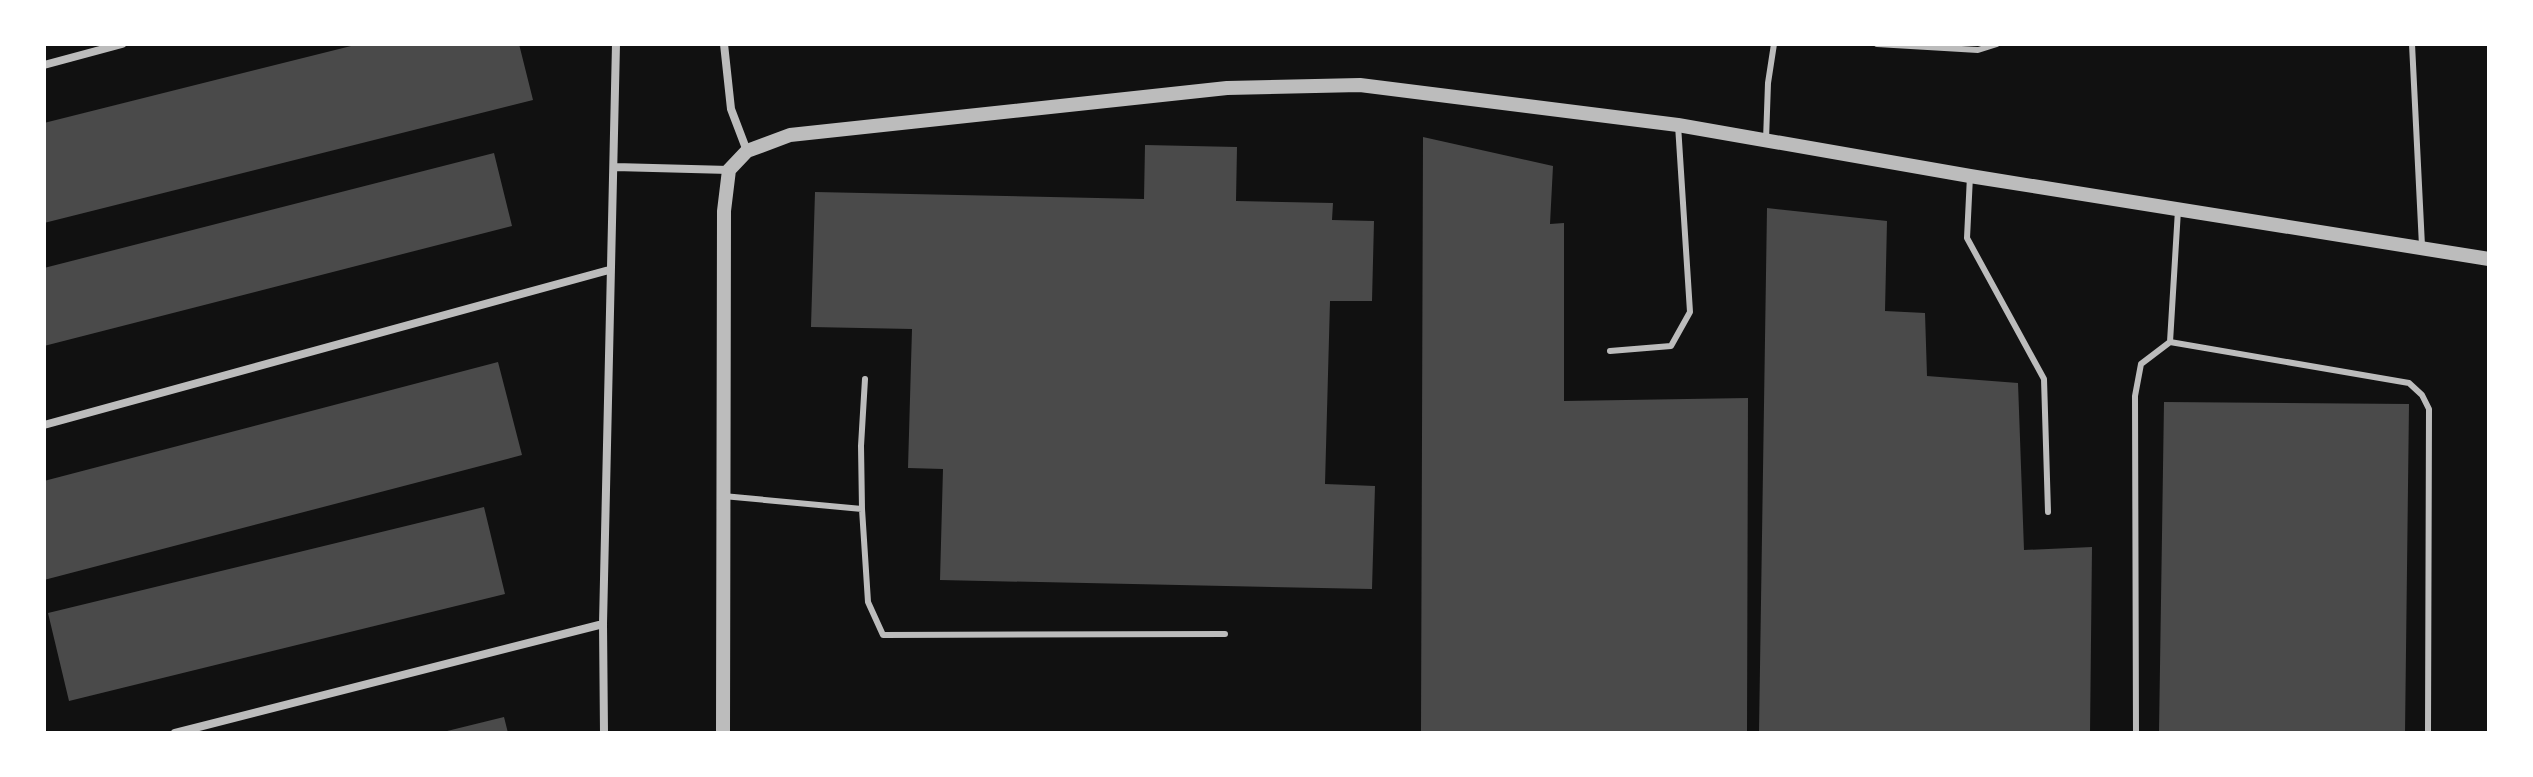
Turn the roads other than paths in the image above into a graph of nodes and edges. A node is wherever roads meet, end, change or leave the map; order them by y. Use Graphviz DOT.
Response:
graph roads {
  1 [pos="122,44"];
  2 [pos="616,44"];
  3 [pos="724,44"];
  4 [pos="1774,44"];
  5 [pos="1877,44"];
  6 [pos="1997,44"];
  7 [pos="2412,44"];
  8 [pos="44,65"];
  9 [pos="1678,125"];
  10 [pos="1766,141"];
  11 [pos="747,151"];
  12 [pos="615,167"];
  13 [pos="729,170"];
  14 [pos="1970,176"];
  15 [pos="2178,210"];
  16 [pos="2422,250"];
  17 [pos="2489,259"];
  18 [pos="609,270"];
  19 [pos="2170,342"];
  20 [pos="1610,351"];
  21 [pos="865,379"];
  22 [pos="44,425"];
  23 [pos="723,496"];
  24 [pos="862,509"];
  25 [pos="2048,512"];
  26 [pos="603,624"];
  27 [pos="1225,634"];
  28 [pos="175,733"];
  29 [pos="604,733"];
  30 [pos="723,733"];
  31 [pos="2136,733"];
  32 [pos="2428,733"];
  1 -- 8 [label="street"];
  2 -- 12 [label="street"];
  3 -- 11 [label="street"];
  4 -- 10 [label="lane"];
  5 -- 6 [label="lane"];
  7 -- 16 [label="lane"];
  9 -- 10 [label="street"];
  9 -- 11 [label="street"];
  9 -- 20 [label="lane"];
  10 -- 14 [label="street"];
  11 -- 13 [label="street"];
  12 -- 13 [label="street"];
  12 -- 18 [label="street"];
  13 -- 23 [label="street"];
  14 -- 15 [label="street"];
  14 -- 25 [label="lane"];
  15 -- 16 [label="street"];
  15 -- 19 [label="lane"];
  16 -- 17 [label="street"];
  18 -- 22 [label="street"];
  18 -- 26 [label="street"];
  19 -- 31 [label="lane"];
  19 -- 32 [label="lane"];
  21 -- 24 [label="lane"];
  23 -- 24 [label="lane"];
  23 -- 30 [label="street"];
  24 -- 27 [label="lane"];
  26 -- 28 [label="street"];
  26 -- 29 [label="street"];
}
